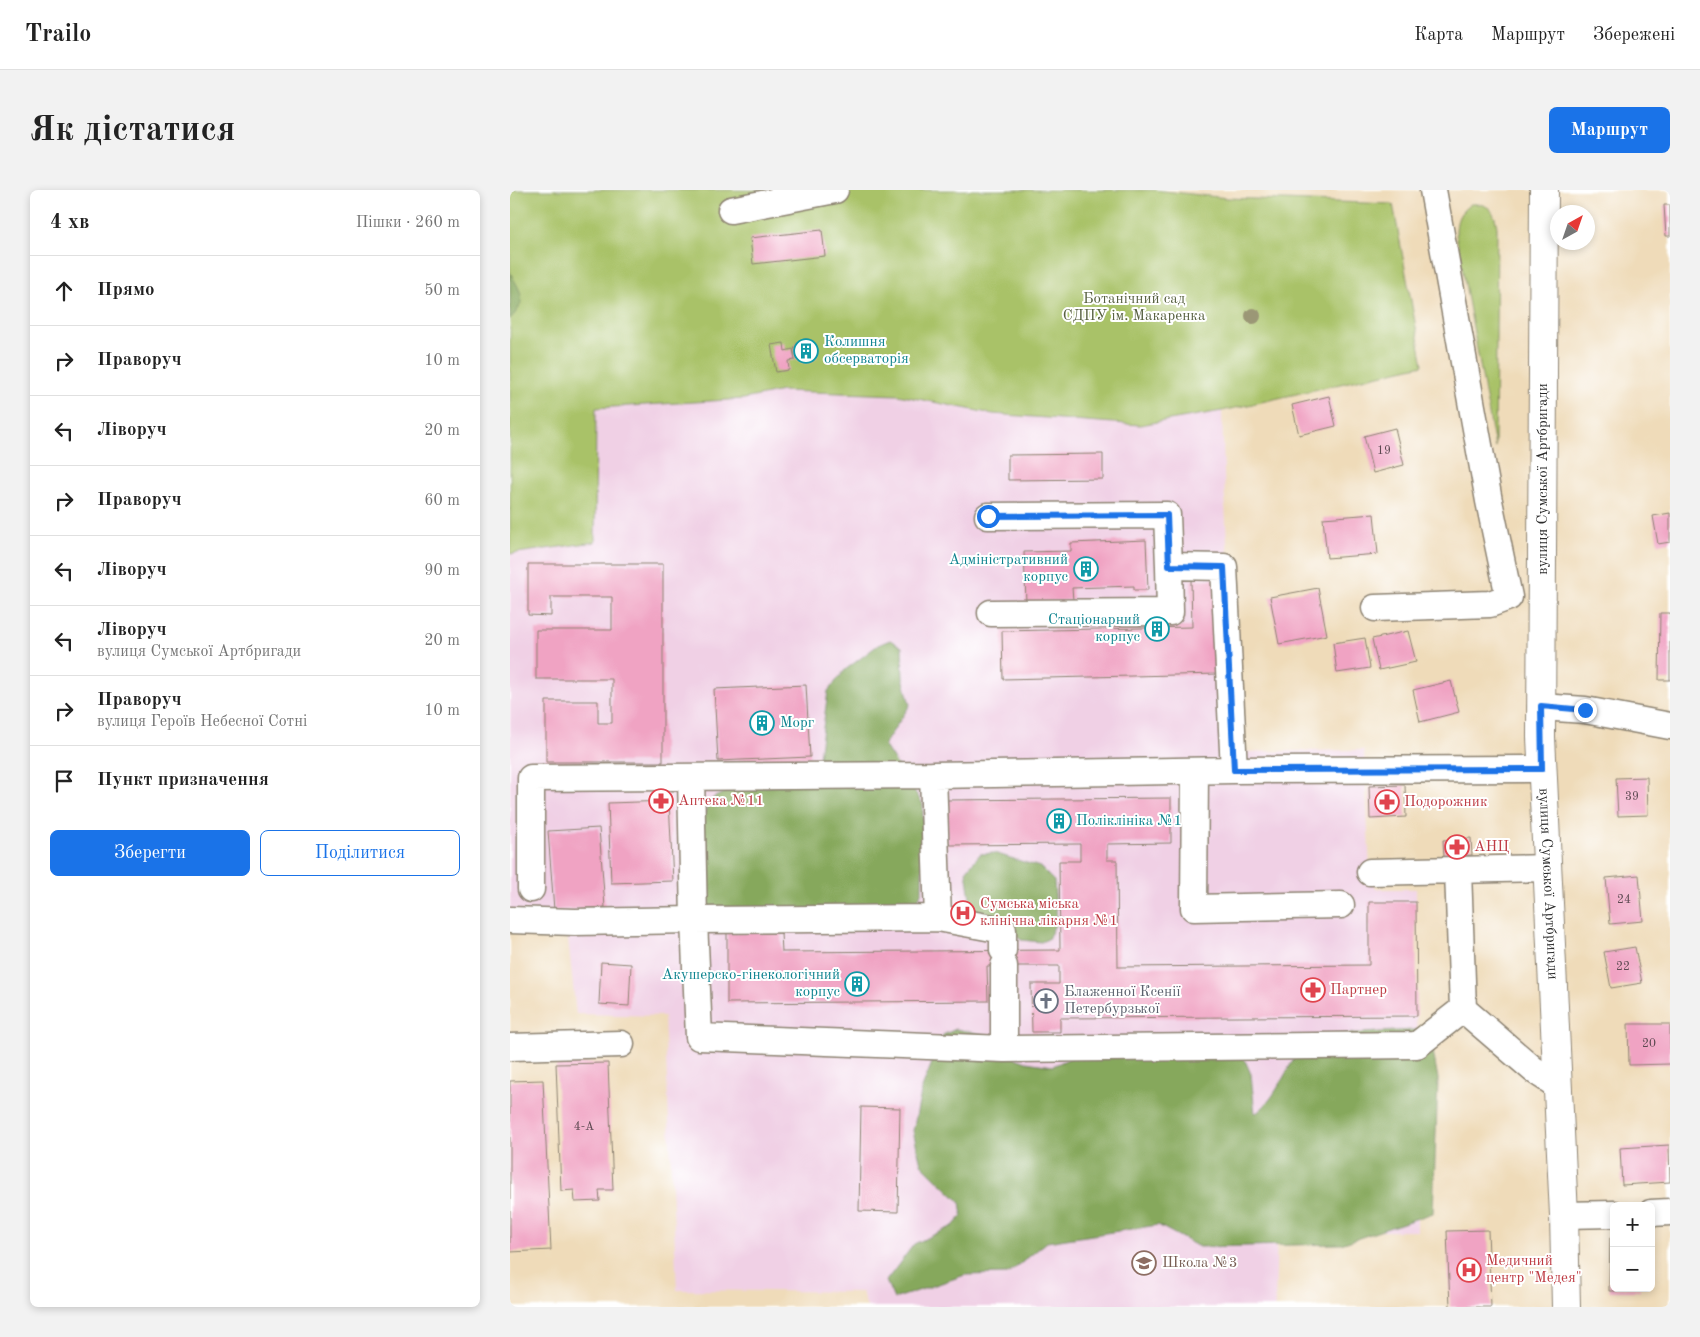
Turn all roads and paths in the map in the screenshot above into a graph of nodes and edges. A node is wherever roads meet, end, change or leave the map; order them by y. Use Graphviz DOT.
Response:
graph roads {
  1 [pos="835,190"];
  2 [pos="1433,190"];
  3 [pos="1544,190"];
  4 [pos="731,210"];
  5 [pos="988,516"];
  6 [pos="1169,566"];
  7 [pos="1375,608"];
  8 [pos="991,613"];
  9 [pos="1541,706"];
  10 [pos="1670,726"];
  11 [pos="1542,769"];
  12 [pos="1234,770"];
  13 [pos="1195,771"];
  14 [pos="934,775"];
  15 [pos="691,777"];
  16 [pos="521,778"];
  17 [pos="1547,868"];
  18 [pos="1458,871"];
  19 [pos="1370,872"];
  20 [pos="531,889"];
  21 [pos="1341,905"];
  22 [pos="938,918"];
  23 [pos="510,920"];
  24 [pos="694,920"];
  25 [pos="1463,1009"];
  26 [pos="621,1044"];
  27 [pos="510,1047"];
  28 [pos="1004,1050"];
  29 [pos="1557,1085"];
  30 [pos="1670,1212"];
  31 [pos="1655,1213"];
  32 [pos="1610,1214"];
  33 [pos="1564,1215"];
  34 [pos="1566,1307"];
  1 -- 4 [label="street"];
  2 -- 7 [label="street"];
  3 -- 9 [label="main road, вулиця Сумської Артбригади"];
  5 -- 6 [label="street"];
  6 -- 8 [label="street"];
  6 -- 12 [label="street"];
  9 -- 10 [label="street"];
  9 -- 11 [label="main road, вулиця Сумської Артбригади"];
  11 -- 12 [label="street"];
  11 -- 17 [label="main road, вулиця Сумської Артбригади"];
  12 -- 13 [label="street"];
  13 -- 14 [label="street"];
  13 -- 21 [label="street"];
  14 -- 15 [label="street"];
  14 -- 22 [label="street"];
  15 -- 16 [label="street"];
  15 -- 24 [label="street"];
  16 -- 20 [label="street"];
  17 -- 18 [label="street"];
  17 -- 29 [label="main road, вулиця Сумської Артбригади"];
  18 -- 19 [label="street"];
  18 -- 25 [label="street"];
  22 -- 24 [label="street"];
  22 -- 28 [label="street"];
  23 -- 24 [label="street"];
  24 -- 28 [label="street"];
  25 -- 28 [label="street"];
  25 -- 29 [label="street"];
  26 -- 27 [label="street"];
  29 -- 33 [label="main road, вулиця Сумської Артбригади"];
  30 -- 31 [label="street"];
  32 -- 33 [label="street"];
  33 -- 34 [label="main road, вулиця Сумської Артбригади"];
}
